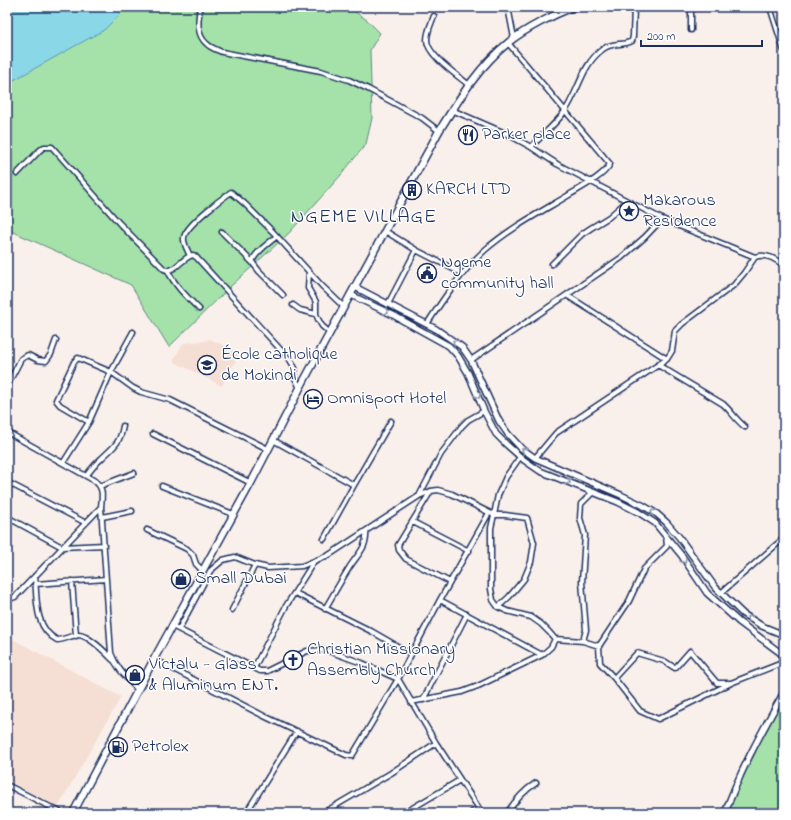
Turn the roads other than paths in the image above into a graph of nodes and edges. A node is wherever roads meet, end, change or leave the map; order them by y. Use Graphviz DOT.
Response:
graph roads {
  1 [pos="200,7"];
  2 [pos="508,7"];
  3 [pos="573,7"];
  4 [pos="634,7"];
  5 [pos="691,7"];
  6 [pos="770,7"];
  7 [pos="434,16"];
  8 [pos="691,30"];
  9 [pos="514,38"];
  10 [pos="508,43"];
  11 [pos="784,51"];
  12 [pos="469,85"];
  13 [pos="452,110"];
  14 [pos="565,111"];
  15 [pos="439,130"];
  16 [pos="531,147"];
  17 [pos="17,174"];
  18 [pos="591,181"];
  19 [pos="627,201"];
  20 [pos="662,219"];
  21 [pos="385,231"];
  22 [pos="222,232"];
  23 [pos="277,236"];
  24 [pos="416,250"];
  25 [pos="190,256"];
  26 [pos="755,258"];
  27 [pos="252,262"];
  28 [pos="552,264"];
  29 [pos="784,266"];
  30 [pos="168,271"];
  31 [pos="309,272"];
  32 [pos="463,274"];
  33 [pos="355,287"];
  34 [pos="283,295"];
  35 [pos="351,295"];
  36 [pos="568,296"];
  37 [pos="388,304"];
  38 [pos="293,305"];
  39 [pos="344,307"];
  40 [pos="199,309"];
  41 [pos="316,314"];
  42 [pos="427,324"];
  43 [pos="133,332"];
  44 [pos="330,333"];
  45 [pos="56,340"];
  46 [pos="667,359"];
  47 [pos="471,360"];
  48 [pos="658,365"];
  49 [pos="111,372"];
  50 [pos="7,386"];
  51 [pos="300,388"];
  52 [pos="484,410"];
  53 [pos="391,421"];
  54 [pos="89,422"];
  55 [pos="123,426"];
  56 [pos="745,427"];
  57 [pos="7,432"];
  58 [pos="153,434"];
  59 [pos="273,440"];
  60 [pos="268,449"];
  61 [pos="520,457"];
  62 [pos="535,458"];
  63 [pos="64,464"];
  64 [pos="134,473"];
  65 [pos="86,476"];
  66 [pos="7,482"];
  67 [pos="251,483"];
  68 [pos="354,485"];
  69 [pos="100,486"];
  70 [pos="162,486"];
  71 [pos="431,491"];
  72 [pos="592,493"];
  73 [pos="419,496"];
  74 [pos="101,507"];
  75 [pos="132,511"];
  76 [pos="489,513"];
  77 [pos="233,514"];
  78 [pos="494,515"];
  79 [pos="7,517"];
  80 [pos="102,517"];
  81 [pos="413,522"];
  82 [pos="86,523"];
  83 [pos="147,530"];
  84 [pos="366,531"];
  85 [pos="666,536"];
  86 [pos="324,538"];
  87 [pos="784,538"];
  88 [pos="104,545"];
  89 [pos="62,547"];
  90 [pos="468,550"];
  91 [pos="314,562"];
  92 [pos="255,565"];
  93 [pos="203,571"];
  94 [pos="35,576"];
  95 [pos="106,579"];
  96 [pos="72,581"];
  97 [pos="450,582"];
  98 [pos="36,584"];
  99 [pos="294,593"];
  100 [pos="721,593"];
  101 [pos="8,599"];
  102 [pos="440,600"];
  103 [pos="7,605"];
  104 [pos="498,607"];
  105 [pos="325,609"];
  106 [pos="232,610"];
  107 [pos="467,614"];
  108 [pos="172,626"];
  109 [pos="179,629"];
  110 [pos="784,630"];
  111 [pos="782,635"];
  112 [pos="76,636"];
  113 [pos="554,639"];
  114 [pos="583,641"];
  115 [pos="599,646"];
  116 [pos="784,648"];
  117 [pos="411,654"];
  118 [pos="782,654"];
  119 [pos="542,655"];
  120 [pos="154,659"];
  121 [pos="114,660"];
  122 [pos="782,663"];
  123 [pos="254,668"];
  124 [pos="784,669"];
  125 [pos="614,678"];
  126 [pos="398,679"];
  127 [pos="731,683"];
  128 [pos="138,690"];
  129 [pos="784,692"];
  130 [pos="424,700"];
  131 [pos="411,702"];
  132 [pos="297,731"];
  133 [pos="436,744"];
  134 [pos="460,780"];
  135 [pos="536,783"];
  136 [pos="7,785"];
  137 [pos="479,808"];
  138 [pos="62,813"];
  139 [pos="73,813"];
  140 [pos="246,813"];
  141 [pos="323,813"];
  142 [pos="404,813"];
  143 [pos="471,813"];
  144 [pos="482,813"];
  145 [pos="507,813"];
  146 [pos="725,813"];
  1 -- 15 [label="street"];
  2 -- 9 [label="street"];
  3 -- 9 [label="highway"];
  4 -- 14 [label="street"];
  5 -- 8 [label="street"];
  6 -- 11 [label="street"];
  7 -- 12 [label="street"];
  9 -- 10 [label="highway"];
  10 -- 12 [label="highway"];
  10 -- 14 [label="street"];
  12 -- 13 [label="highway"];
  13 -- 15 [label="highway"];
  13 -- 16 [label="street"];
  14 -- 16 [label="street"];
  14 -- 18 [label="street"];
  15 -- 21 [label="highway"];
  16 -- 18 [label="street"];
  17 -- 30 [label="street"];
  18 -- 19 [label="street"];
  18 -- 32 [label="street"];
  19 -- 20 [label="street"];
  19 -- 28 [label="street"];
  20 -- 26 [label="street"];
  20 -- 36 [label="street"];
  21 -- 24 [label="street"];
  21 -- 33 [label="highway"];
  22 -- 27 [label="street"];
  23 -- 25 [label="street"];
  23 -- 27 [label="street"];
  23 -- 31 [label="street"];
  24 -- 32 [label="street"];
  24 -- 37 [label="street"];
  25 -- 30 [label="street"];
  25 -- 51 [label="street"];
  26 -- 29 [label="street"];
  26 -- 46 [label="street"];
  27 -- 34 [label="street"];
  30 -- 40 [label="street"];
  31 -- 39 [label="street"];
  31 -- 41 [label="street"];
  32 -- 42 [label="street"];
  33 -- 35 [label="highway"];
  33 -- 37 [label="main road"];
  35 -- 39 [label="highway"];
  35 -- 52 [label="main road, one-way"];
  36 -- 46 [label="street"];
  36 -- 47 [label="street"];
  37 -- 42 [label="main road"];
  38 -- 41 [label="street"];
  39 -- 44 [label="highway"];
  41 -- 44 [label="street"];
  47 -- 42 [label="main road, one-way"];
  43 -- 49 [label="street"];
  44 -- 51 [label="highway"];
  45 -- 50 [label="street"];
  46 -- 48 [label="street"];
  62 -- 47 [label="main road, one-way"];
  48 -- 56 [label="street"];
  48 -- 62 [label="street"];
  49 -- 54 [label="street"];
  49 -- 54 [label="street"];
  49 -- 60 [label="street"];
  51 -- 59 [label="highway"];
  52 -- 61 [label="main road"];
  52 -- 73 [label="street"];
  53 -- 68 [label="street"];
  54 -- 63 [label="street"];
  55 -- 65 [label="street"];
  57 -- 63 [label="street"];
  58 -- 67 [label="street"];
  59 -- 60 [label="highway"];
  59 -- 68 [label="street"];
  60 -- 67 [label="highway"];
  61 -- 72 [label="main road, one-way"];
  61 -- 78 [label="street"];
  100 -- 62 [label="main road, one-way"];
  63 -- 65 [label="street"];
  64 -- 69 [label="street"];
  65 -- 69 [label="street"];
  66 -- 82 [label="street"];
  67 -- 77 [label="highway"];
  68 -- 86 [label="street"];
  69 -- 74 [label="street"];
  70 -- 77 [label="street"];
  71 -- 73 [label="street"];
  71 -- 76 [label="street"];
  71 -- 81 [label="street"];
  72 -- 85 [label="main road"];
  72 -- 114 [label="street"];
  73 -- 84 [label="street"];
  74 -- 80 [label="street"];
  74 -- 82 [label="street"];
  75 -- 80 [label="street"];
  76 -- 78 [label="street"];
  76 -- 90 [label="street"];
  77 -- 93 [label="highway"];
  78 -- 104 [label="street"];
  78 -- 104 [label="street"];
  79 -- 89 [label="street"];
  80 -- 88 [label="street"];
  81 -- 90 [label="street"];
  81 -- 97 [label="street"];
  82 -- 89 [label="street"];
  83 -- 93 [label="street"];
  84 -- 91 [label="street"];
  84 -- 105 [label="street"];
  85 -- 115 [label="street"];
  85 -- 118 [label="main road, one-way"];
  87 -- 100 [label="street"];
  88 -- 89 [label="street"];
  88 -- 95 [label="street"];
  89 -- 94 [label="street"];
  90 -- 97 [label="street"];
  91 -- 92 [label="street"];
  91 -- 99 [label="street"];
  92 -- 106 [label="street"];
  92 -- 109 [label="street"];
  93 -- 108 [label="highway"];
  94 -- 98 [label="street"];
  94 -- 101 [label="street"];
  95 -- 96 [label="street"];
  95 -- 121 [label="street"];
  96 -- 98 [label="street"];
  96 -- 112 [label="street"];
  97 -- 102 [label="street"];
  98 -- 112 [label="street"];
  99 -- 105 [label="street"];
  99 -- 123 [label="street"];
  111 -- 100 [label="main road, one-way"];
  101 -- 103 [label="street"];
  102 -- 107 [label="street"];
  102 -- 117 [label="street"];
  104 -- 113 [label="street"];
  105 -- 117 [label="street"];
  107 -- 119 [label="street"];
  107 -- 130 [label="street"];
  108 -- 109 [label="street"];
  108 -- 120 [label="highway"];
  109 -- 123 [label="street"];
  110 -- 111 [label="street"];
  112 -- 121 [label="street"];
  113 -- 114 [label="street"];
  113 -- 119 [label="street"];
  114 -- 115 [label="street"];
  115 -- 125 [label="street"];
  116 -- 118 [label="main road"];
  117 -- 126 [label="street"];
  118 -- 122 [label="main road"];
  119 -- 130 [label="street"];
  120 -- 128 [label="highway"];
  120 -- 132 [label="street"];
  121 -- 128 [label="street"];
  122 -- 124 [label="main road"];
  122 -- 127 [label="street"];
  123 -- 126 [label="street"];
  125 -- 127 [label="street"];
  125 -- 127 [label="street"];
  126 -- 131 [label="street"];
  126 -- 132 [label="street"];
  128 -- 139 [label="highway"];
  129 -- 146 [label="main road"];
  130 -- 131 [label="street"];
  131 -- 133 [label="street"];
  132 -- 140 [label="street"];
  133 -- 134 [label="street"];
  133 -- 141 [label="street"];
  134 -- 137 [label="street"];
  134 -- 142 [label="street"];
  135 -- 145 [label="street"];
  136 -- 138 [label="street"];
  137 -- 143 [label="street"];
  137 -- 144 [label="street"];
}
